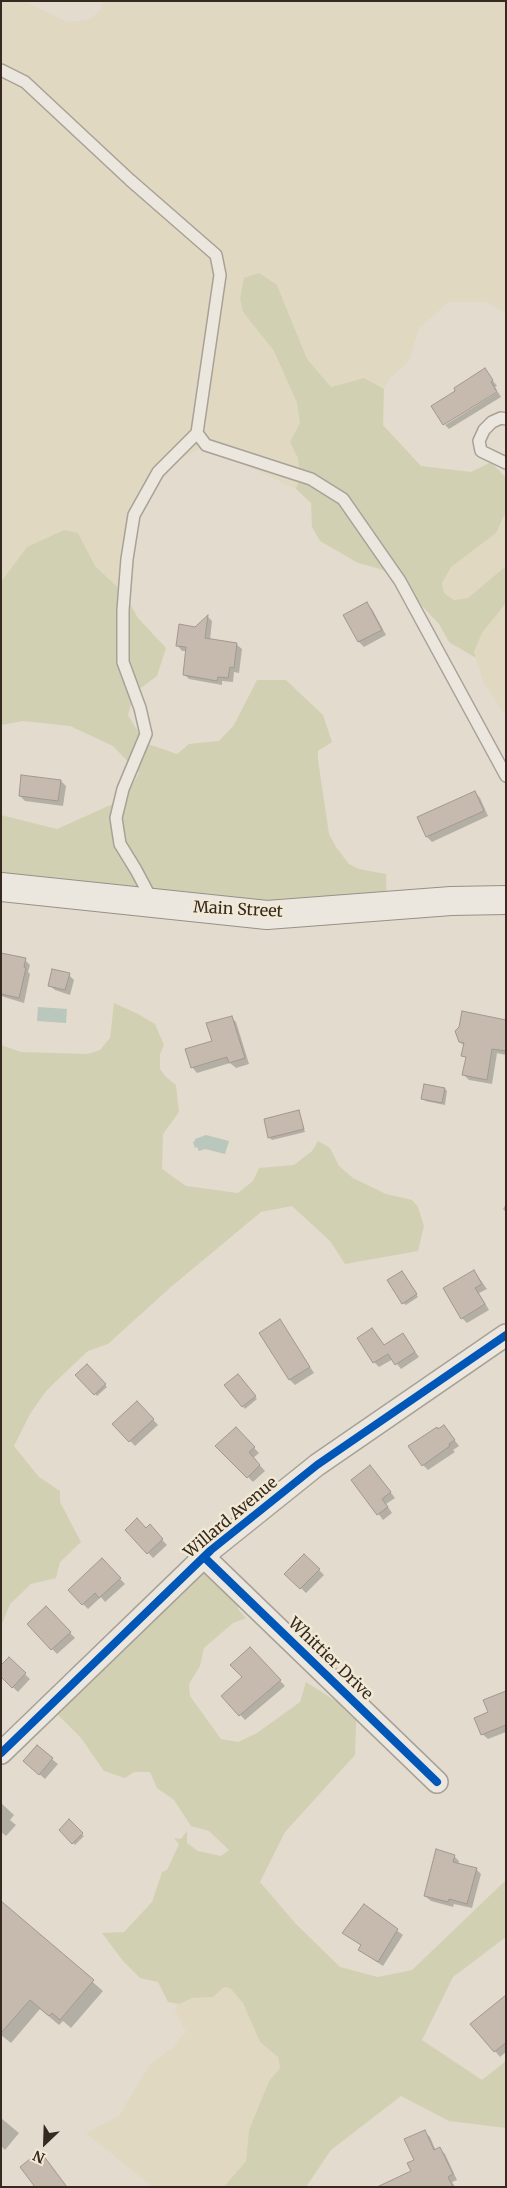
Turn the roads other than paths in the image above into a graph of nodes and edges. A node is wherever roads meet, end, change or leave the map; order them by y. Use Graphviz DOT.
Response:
graph roads {
  1 [pos="1,70"];
  2 [pos="506,419"];
  3 [pos="197,433"];
  4 [pos="506,464"];
  5 [pos="506,776"];
  6 [pos="1,887"];
  7 [pos="505,900"];
  8 [pos="154,904"];
  9 [pos="506,1335"];
  10 [pos="204,1557"];
  11 [pos="1,1753"];
  12 [pos="437,1782"];
  1 -- 3 [label="lane"];
  2 -- 4 [label="lane"];
  3 -- 5 [label="lane"];
  3 -- 8 [label="lane"];
  6 -- 8 [label="main road, Main Street"];
  7 -- 8 [label="main road, Main Street"];
  9 -- 10 [label="street, Willard Avenue"];
  10 -- 11 [label="street, Willard Avenue"];
  10 -- 12 [label="street, Whittier Drive"];
}
